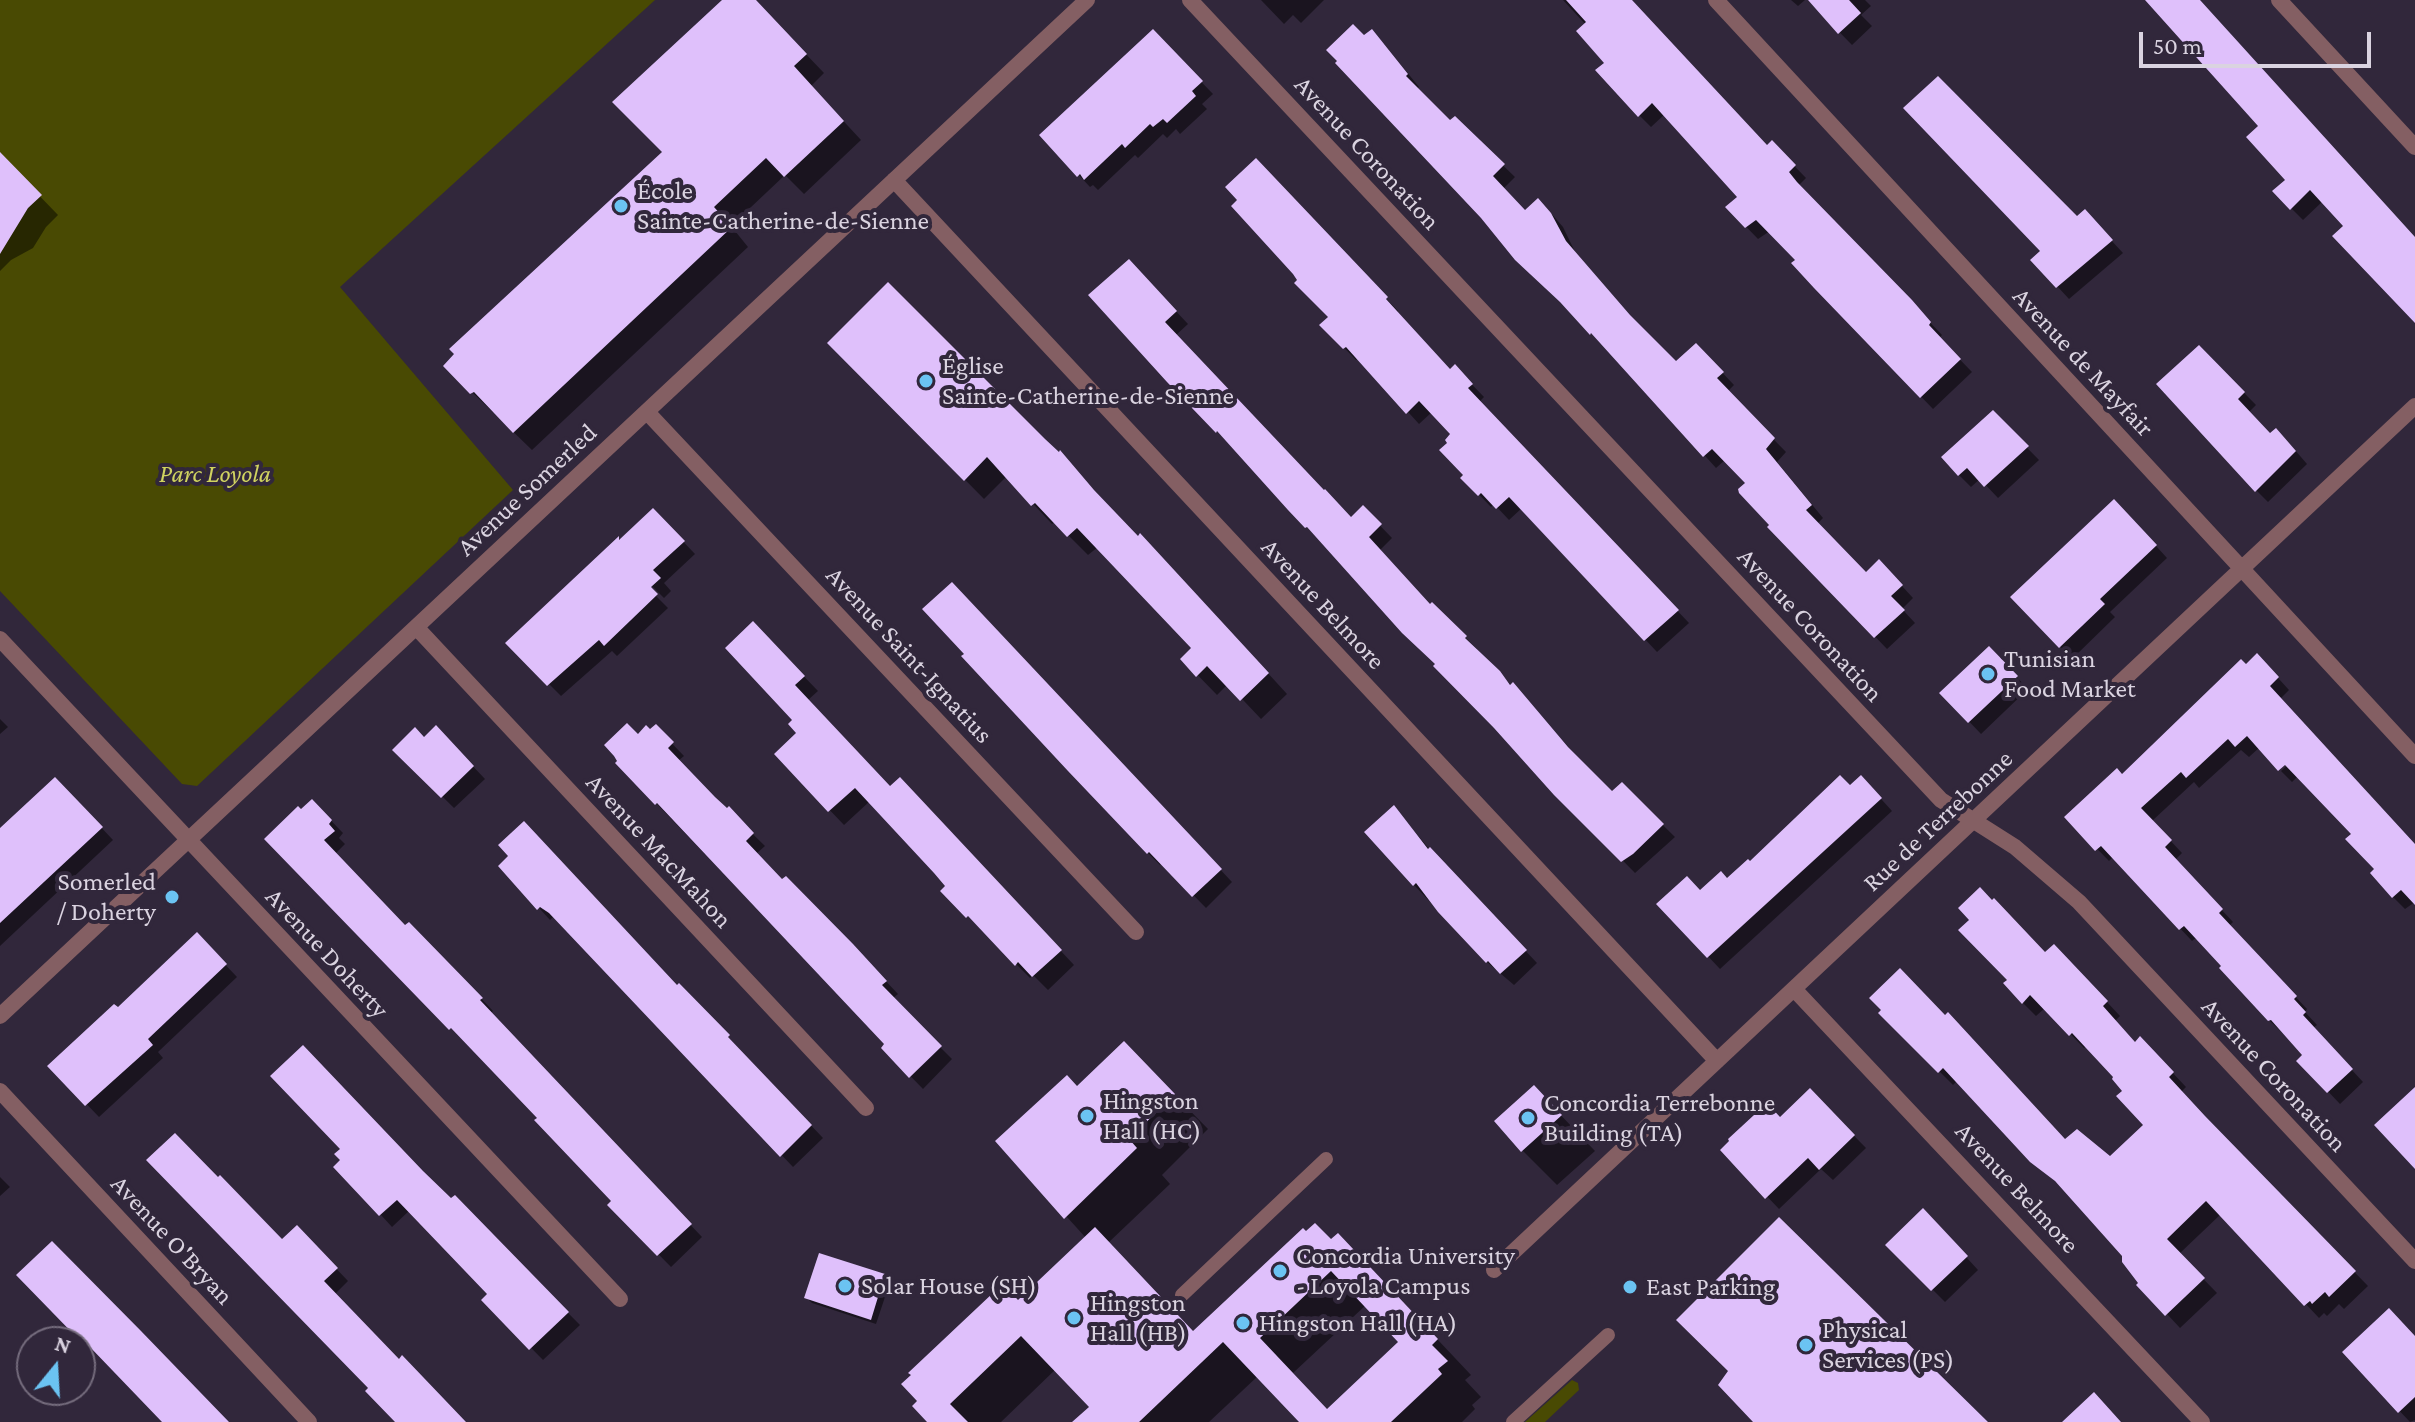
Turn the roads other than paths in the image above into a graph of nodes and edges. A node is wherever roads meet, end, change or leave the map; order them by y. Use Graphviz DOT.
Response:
graph roads {
  1 [pos="1087,0"];
  2 [pos="1190,0"];
  3 [pos="1716,0"];
  4 [pos="2279,0"];
  5 [pos="2415,147"];
  6 [pos="894,180"];
  7 [pos="2415,406"];
  8 [pos="647,412"];
  9 [pos="2241,569"];
  10 [pos="416,627"];
  11 [pos="0,639"];
  12 [pos="2415,756"];
  13 [pos="1974,821"];
  14 [pos="188,840"];
  15 [pos="1136,932"];
  16 [pos="1794,989"];
  17 [pos="0,1016"];
  18 [pos="1717,1061"];
  19 [pos="0,1091"];
  20 [pos="866,1108"];
  21 [pos="1326,1159"];
  22 [pos="2415,1261"];
  23 [pos="1494,1270"];
  24 [pos="1182,1295"];
  25 [pos="620,1299"];
  26 [pos="1608,1335"];
  27 [pos="309,1422"];
  28 [pos="1513,1422"];
  29 [pos="2202,1422"];
  1 -- 6 [label="street, Avenue Somerled"];
  2 -- 13 [label="street, Avenue Coronation"];
  3 -- 9 [label="street, Avenue de Mayfair"];
  4 -- 5 [label="street"];
  6 -- 8 [label="street, Avenue Somerled"];
  6 -- 18 [label="street, Avenue Belmore"];
  7 -- 9 [label="street, Rue de Terrebonne"];
  8 -- 10 [label="street, Avenue Somerled"];
  8 -- 15 [label="street, Avenue Saint-Ignatius"];
  9 -- 12 [label="street, Avenue de Mayfair"];
  9 -- 13 [label="street, Rue de Terrebonne"];
  10 -- 14 [label="street, Avenue Somerled"];
  10 -- 20 [label="street, Avenue MacMahon"];
  11 -- 14 [label="street, Avenue Doherty"];
  13 -- 16 [label="street, Rue de Terrebonne"];
  13 -- 22 [label="street, Avenue Coronation"];
  14 -- 17 [label="street, Avenue Somerled"];
  14 -- 25 [label="street, Avenue Doherty"];
  16 -- 18 [label="street, Rue de Terrebonne"];
  16 -- 29 [label="street, Avenue Belmore"];
  18 -- 23 [label="street, Rue de Terrebonne"];
  19 -- 27 [label="street, Avenue O'Bryan"];
  21 -- 24 [label="lane"];
  26 -- 28 [label="lane"];
}
